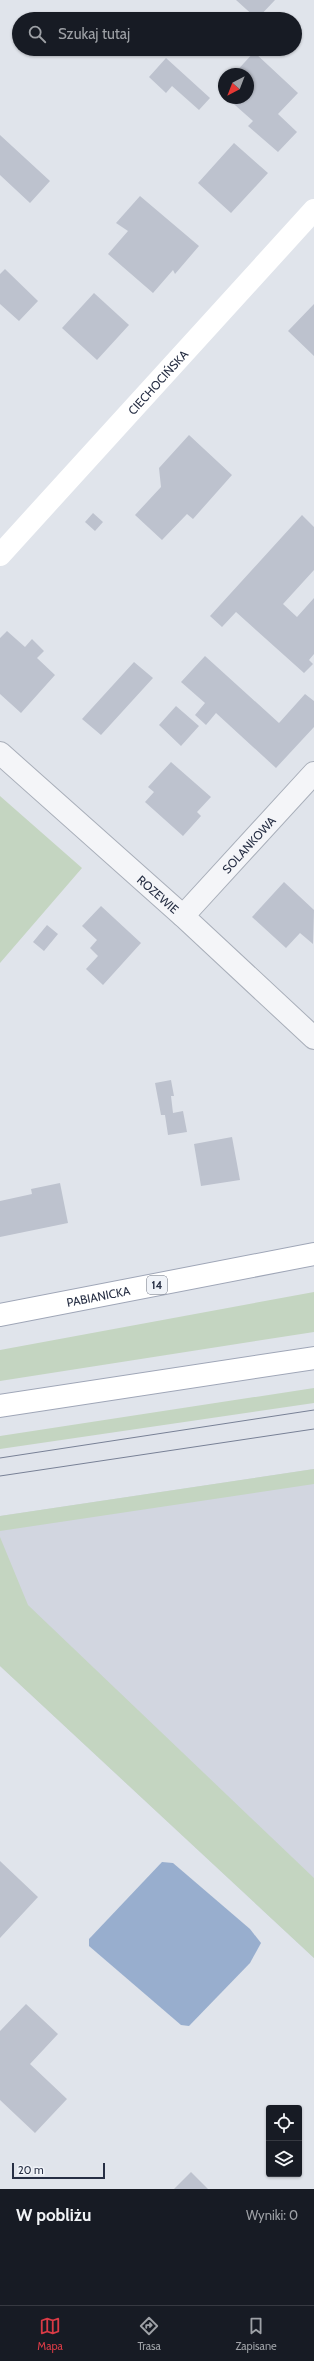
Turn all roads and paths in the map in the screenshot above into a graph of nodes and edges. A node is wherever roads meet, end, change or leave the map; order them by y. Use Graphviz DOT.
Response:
graph roads {
  1 [pos="314,210"];
  2 [pos="0,555"];
  3 [pos="0,754"];
  4 [pos="314,773"];
  5 [pos="183,916"];
  6 [pos="314,1038"];
  7 [pos="314,1254"];
  8 [pos="0,1315"];
  9 [pos="314,1358"];
  10 [pos="0,1406"];
  1 -- 2 [label="main road, CIECHOCIŃSKA"];
  3 -- 5 [label="street, ROZEWIE"];
  4 -- 5 [label="street, SOLANKOWA"];
  5 -- 6 [label="street, ROZEWIE"];
  7 -- 8 [label="main road, PABIANICKA / 14"];
  9 -- 10 [label="main road"];
}
